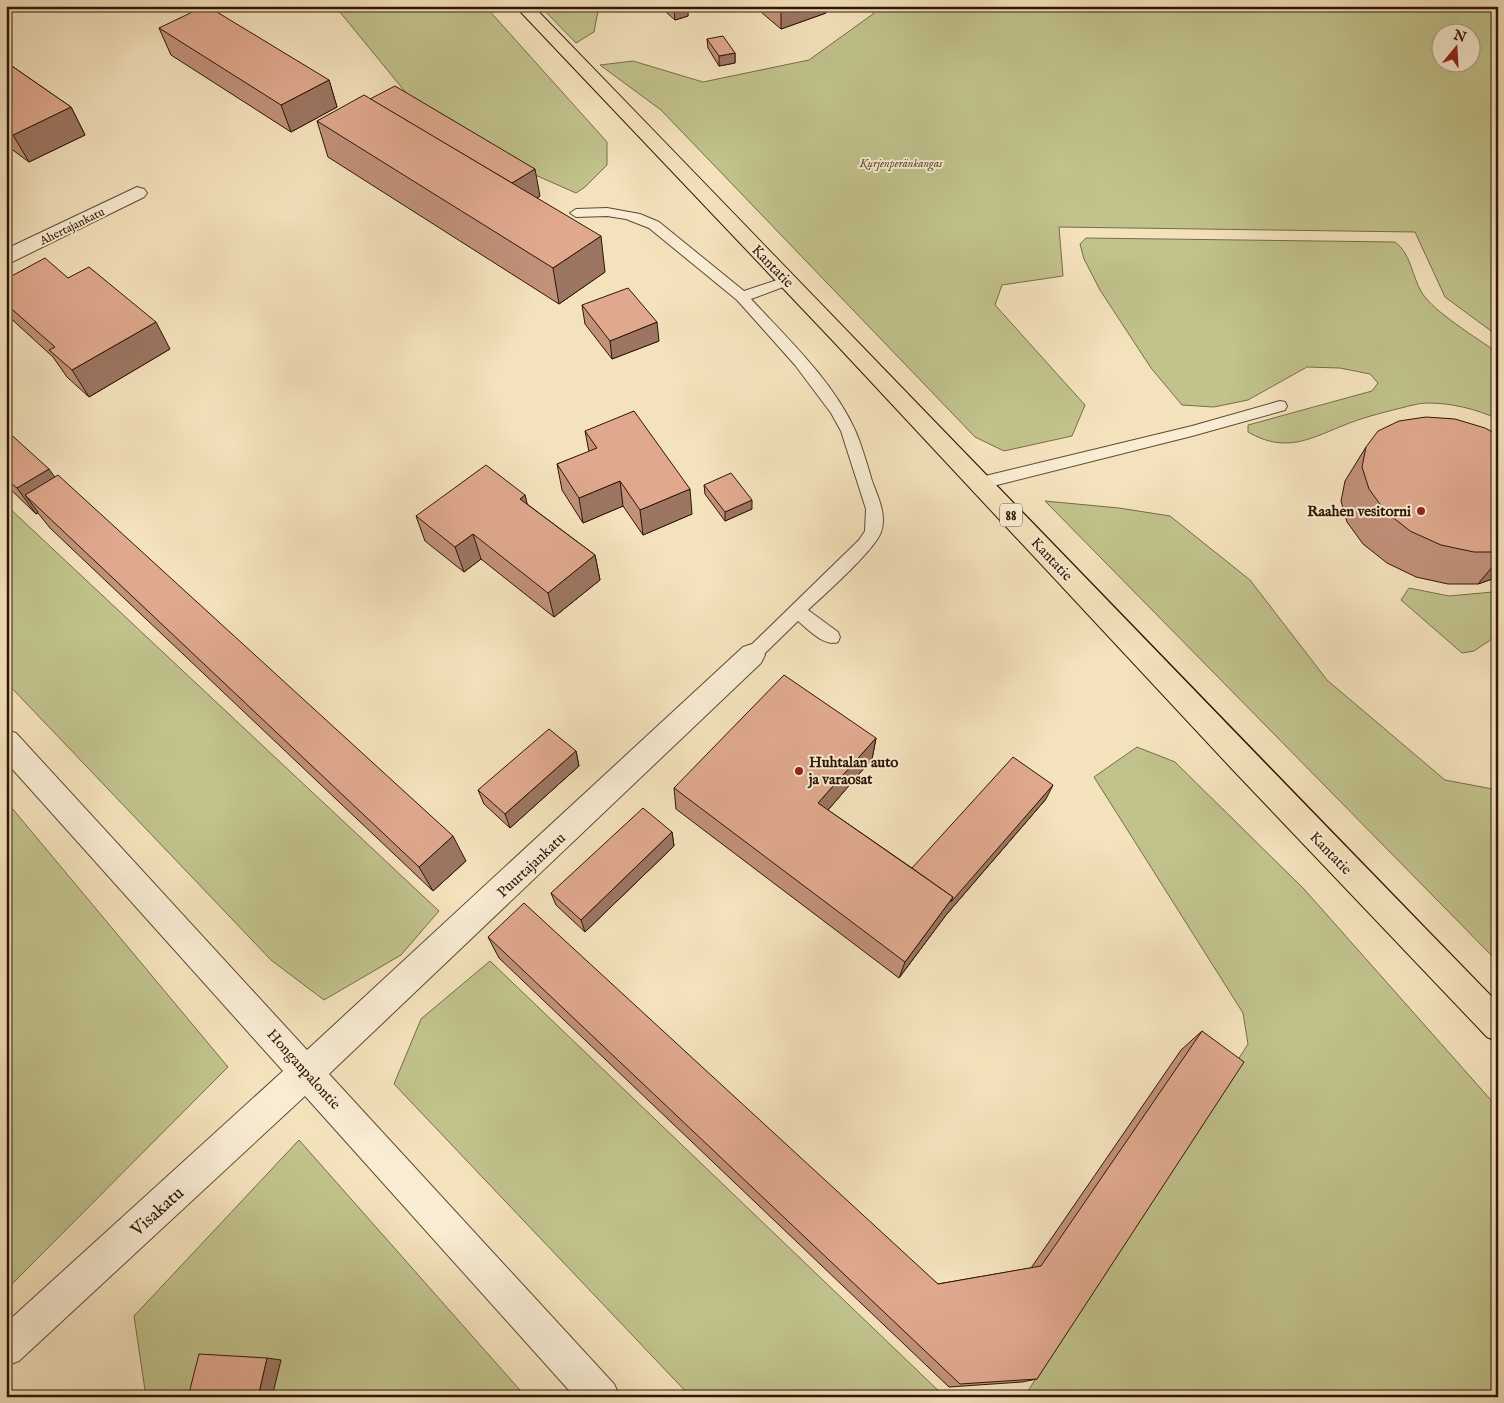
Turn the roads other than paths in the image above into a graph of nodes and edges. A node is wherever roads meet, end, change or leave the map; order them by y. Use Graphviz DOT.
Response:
graph roads {
  1 [pos="523,6"];
  2 [pos="137,193"];
  3 [pos="576,213"];
  4 [pos="6,258"];
  5 [pos="786,281"];
  6 [pos="742,297"];
  7 [pos="1280,406"];
  8 [pos="981,483"];
  9 [pos="797,611"];
  10 [pos="832,637"];
  11 [pos="752,655"];
  12 [pos="6,742"];
  13 [pos="1498,1026"];
  14 [pos="307,1073"];
  15 [pos="6,1348"];
  16 [pos="601,1397"];
  1 -- 5 [label="main road, Kantatie / 88"];
  2 -- 4 [label="street, Ahertajankatu"];
  3 -- 6 [label="lane"];
  5 -- 6 [label="lane"];
  5 -- 8 [label="main road, Kantatie / 88"];
  6 -- 9 [label="lane"];
  7 -- 8 [label="lane"];
  8 -- 13 [label="main road, Kantatie / 88"];
  9 -- 10 [label="lane"];
  9 -- 11 [label="lane"];
  11 -- 14 [label="street, Puurtajankatu"];
  12 -- 14 [label="street, Honganpalontie"];
  14 -- 15 [label="street, Visakatu"];
  14 -- 16 [label="street, Honganpalontie"];
}
